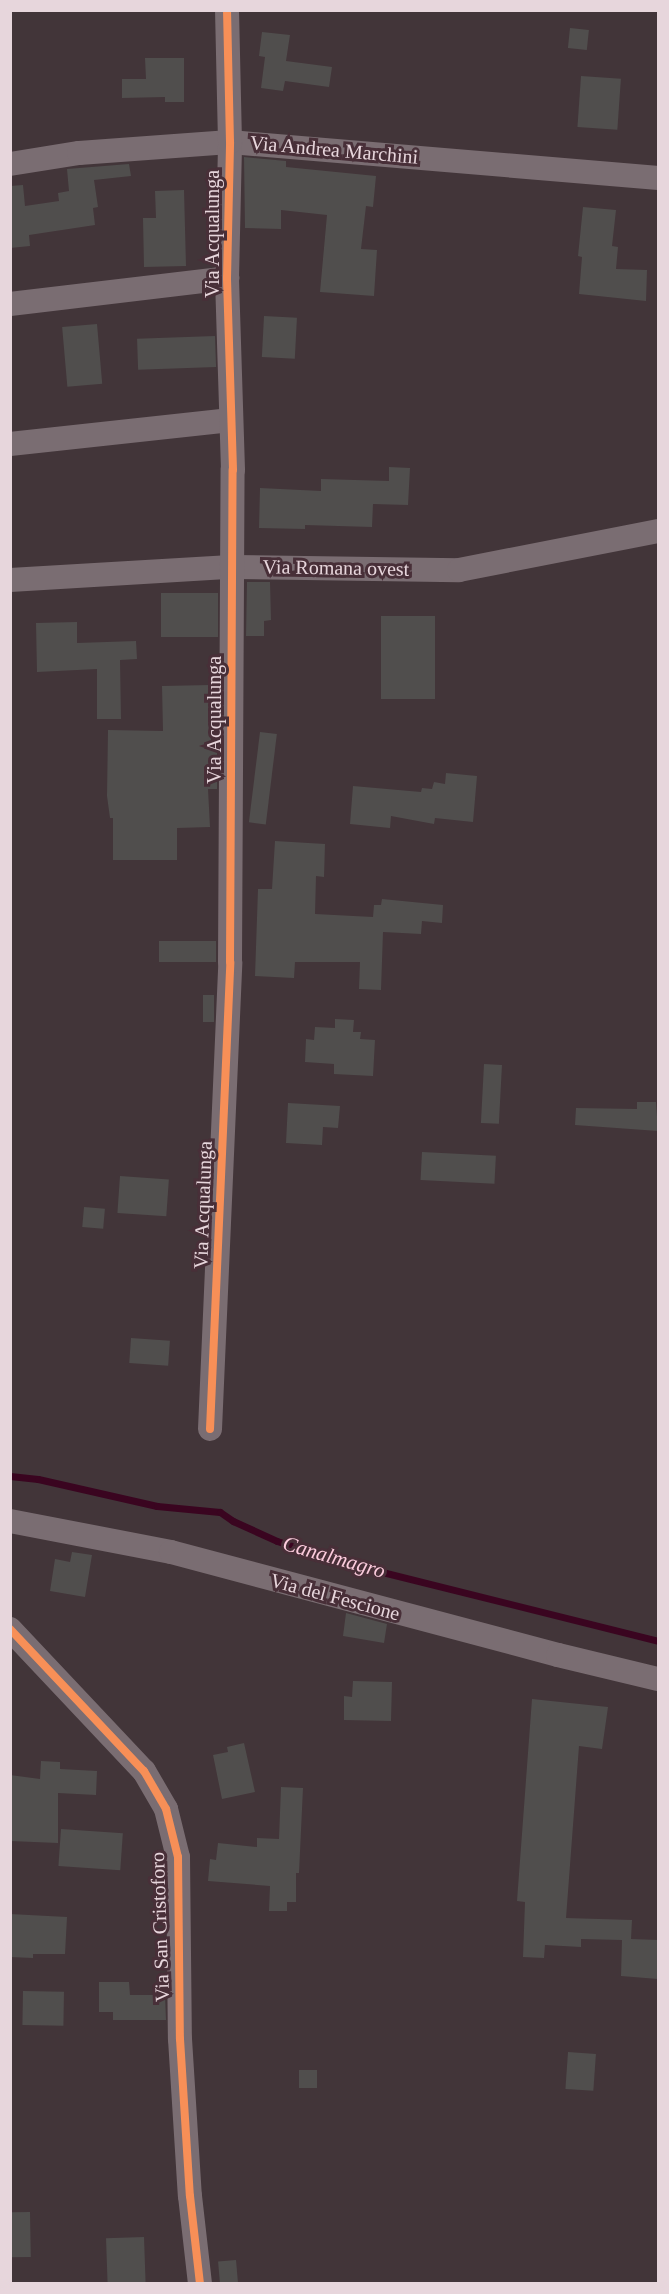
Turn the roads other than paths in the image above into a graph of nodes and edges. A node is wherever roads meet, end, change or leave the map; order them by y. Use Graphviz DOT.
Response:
graph roads {
  1 [pos="227,10"];
  2 [pos="230,142"];
  3 [pos="10,164"];
  4 [pos="658,178"];
  5 [pos="227,278"];
  6 [pos="10,304"];
  7 [pos="231,420"];
  8 [pos="10,444"];
  9 [pos="658,531"];
  10 [pos="231,567"];
  11 [pos="10,580"];
  12 [pos="210,1429"];
  13 [pos="10,1521"];
  14 [pos="10,1629"];
  15 [pos="658,1679"];
  16 [pos="200,2283"];
  1 -- 2 [label="street, Via Acqualunga"];
  2 -- 3 [label="street, Via Andrea Marchini"];
  2 -- 4 [label="street, Via Andrea Marchini"];
  2 -- 5 [label="street, Via Acqualunga"];
  5 -- 6 [label="street"];
  5 -- 7 [label="street, Via Acqualunga"];
  7 -- 8 [label="street"];
  7 -- 10 [label="street, Via Acqualunga"];
  9 -- 10 [label="street, Via Romana ovest"];
  10 -- 11 [label="street, Via Romana ovest"];
  10 -- 12 [label="street, Via Acqualunga"];
  13 -- 15 [label="street, Via del Fescione"];
  14 -- 16 [label="street, Via San Cristoforo"];
}
